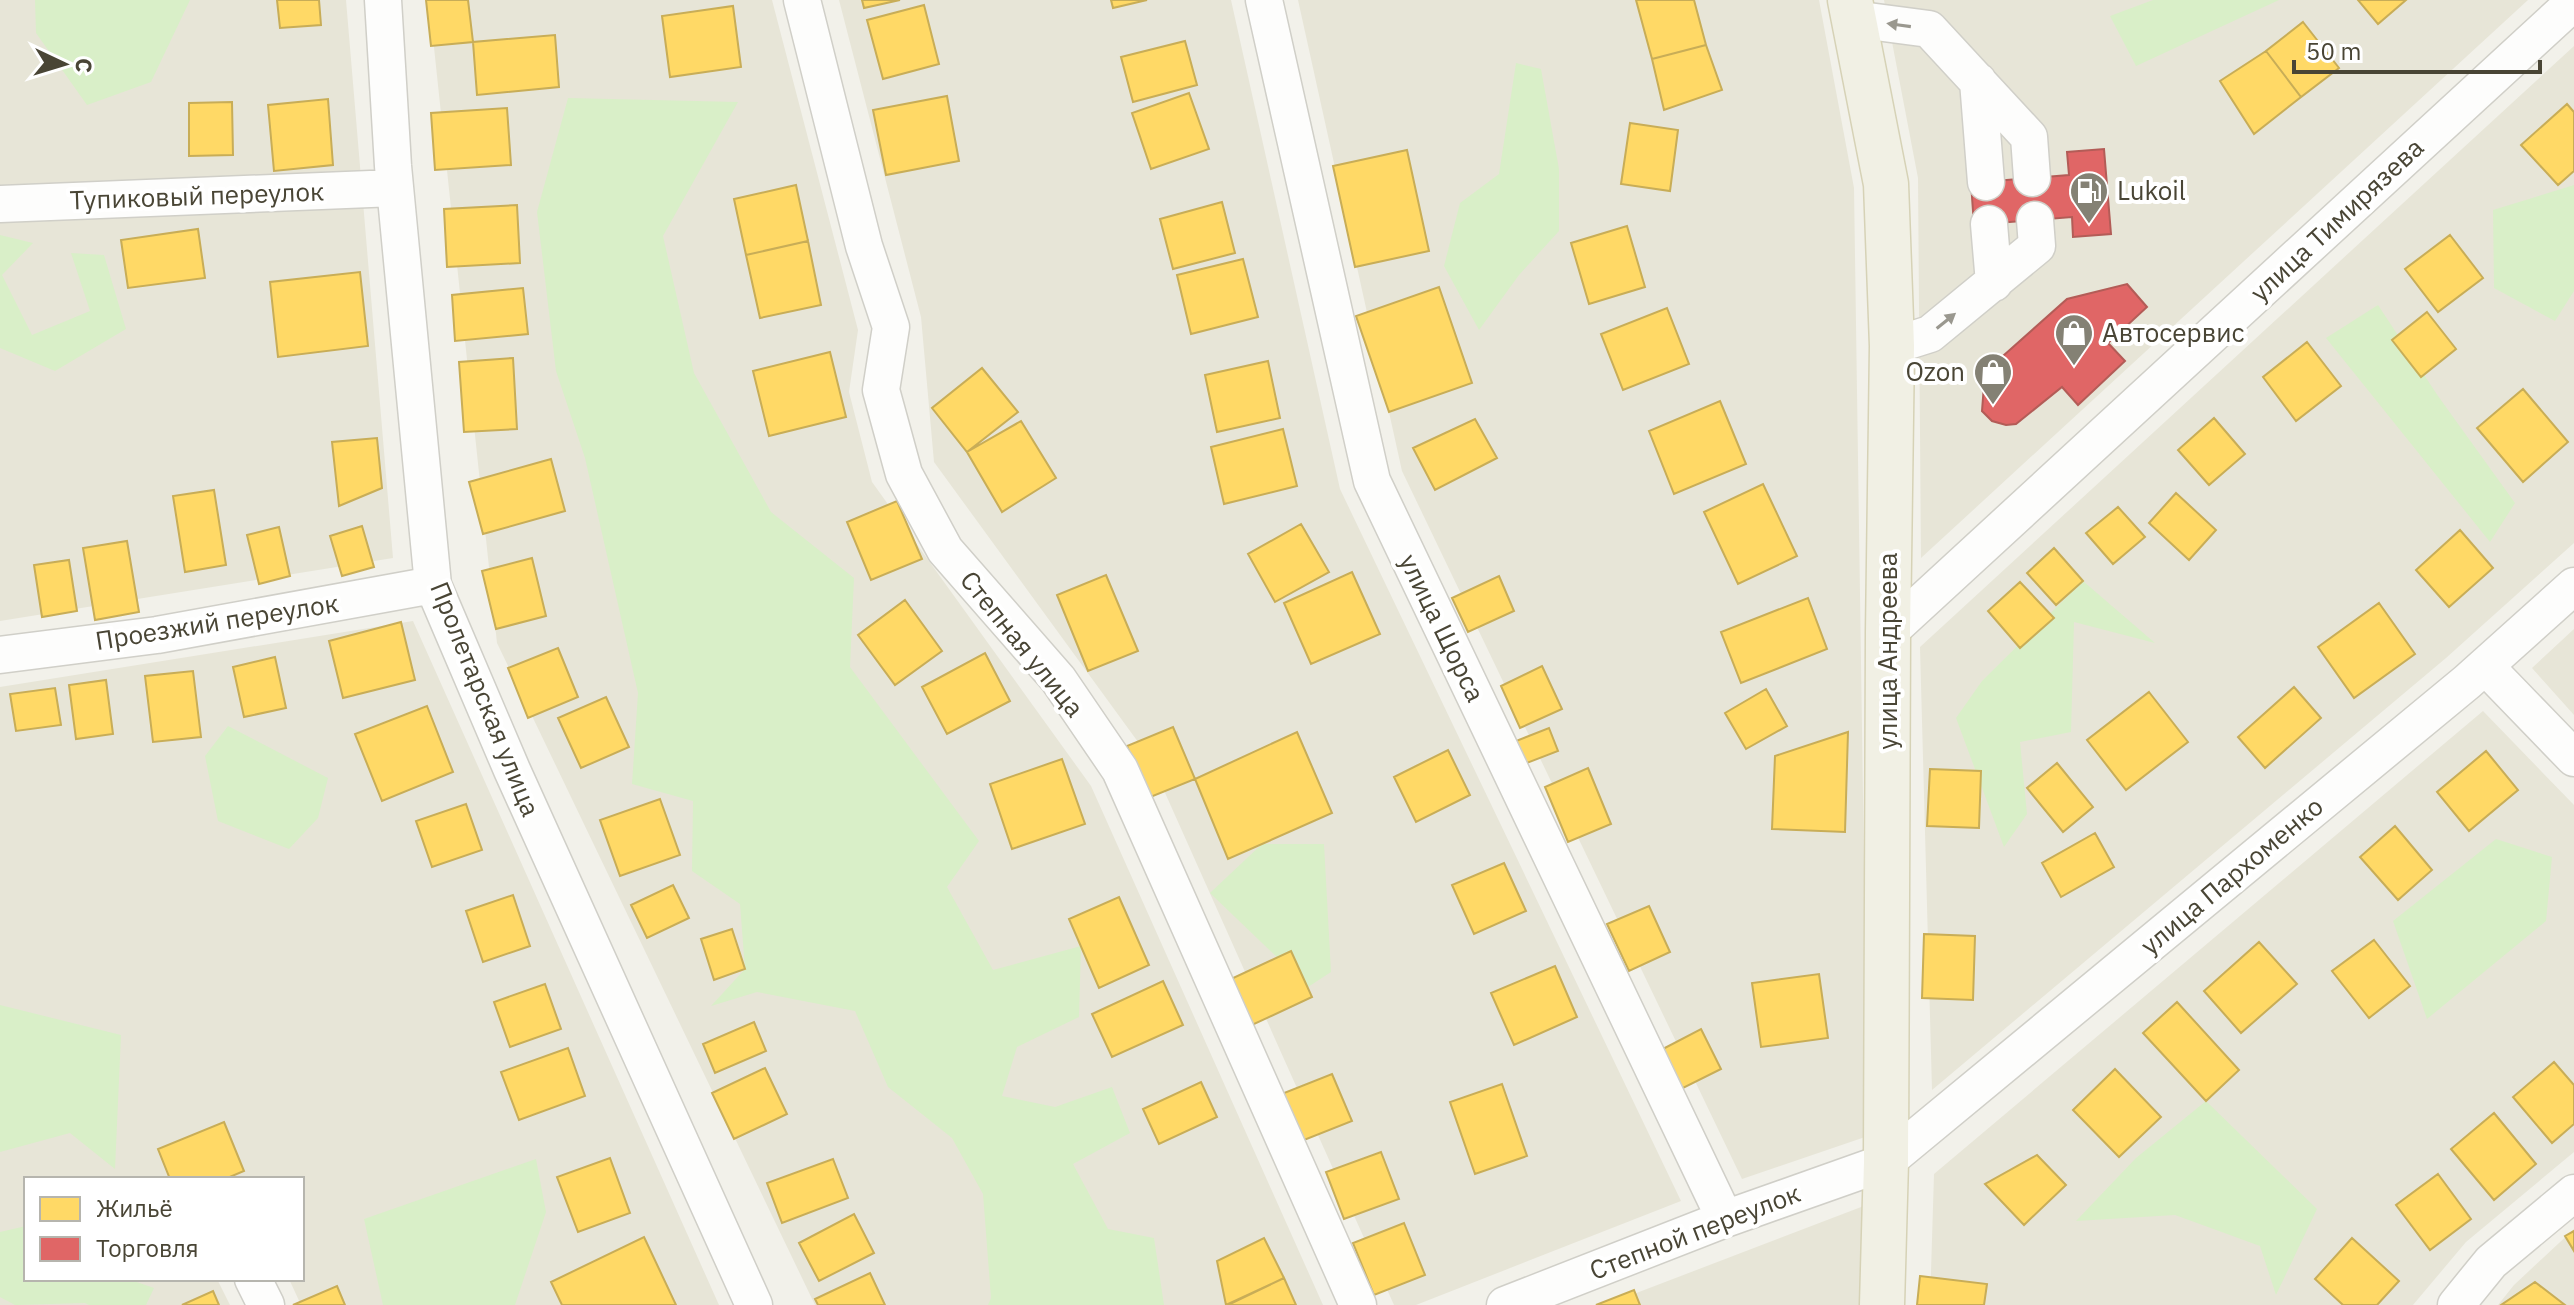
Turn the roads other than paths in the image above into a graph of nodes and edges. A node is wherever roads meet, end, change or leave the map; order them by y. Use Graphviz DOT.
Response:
graph roads {
  1 [pos="383,0"];
  2 [pos="802,0"];
  3 [pos="1264,0"];
  4 [pos="2574,2"];
  5 [pos="1852,9"];
  6 [pos="1978,81"];
  7 [pos="2032,178"];
  8 [pos="1986,182"];
  9 [pos="395,188"];
  10 [pos="0,204"];
  11 [pos="2035,220"];
  12 [pos="1989,224"];
  13 [pos="1994,283"];
  14 [pos="1892,346"];
  15 [pos="433,585"];
  16 [pos="2574,586"];
  17 [pos="1888,633"];
  18 [pos="0,655"];
  19 [pos="2485,666"];
  20 [pos="2574,758"];
  21 [pos="1886,1162"];
  22 [pos="2574,1193"];
  23 [pos="1725,1219"];
  24 [pos="254,1281"];
  25 [pos="266,1305"];
  26 [pos="754,1305"];
  27 [pos="1358,1305"];
  28 [pos="1505,1305"];
  29 [pos="1882,1305"];
  30 [pos="2456,1305"];
  1 -- 9 [label="street, Пролетарская улица"];
  2 -- 27 [label="street, Степная улица"];
  3 -- 23 [label="street, улица Щорса"];
  4 -- 17 [label="street, улица Тимирязева"];
  6 -- 5 [label="street, one-way"];
  5 -- 14 [label="main road, улица Андреева"];
  6 -- 7 [label="street"];
  6 -- 8 [label="street"];
  9 -- 10 [label="street, Тупиковый переулок"];
  9 -- 15 [label="street, Пролетарская улица"];
  11 -- 13 [label="street"];
  12 -- 13 [label="street"];
  14 -- 13 [label="street, one-way"];
  14 -- 17 [label="main road, улица Андреева"];
  15 -- 18 [label="street, Проезжий переулок"];
  15 -- 26 [label="street, Пролетарская улица"];
  16 -- 19 [label="street, улица Пархоменко"];
  17 -- 21 [label="main road, улица Андреева"];
  19 -- 20 [label="street"];
  19 -- 21 [label="street, улица Пархоменко"];
  21 -- 23 [label="street, Степной переулок"];
  21 -- 29 [label="main road, улица Андреева"];
  22 -- 30 [label="street"];
  23 -- 28 [label="street, Степной переулок"];
  24 -- 25 [label="street"];
}
